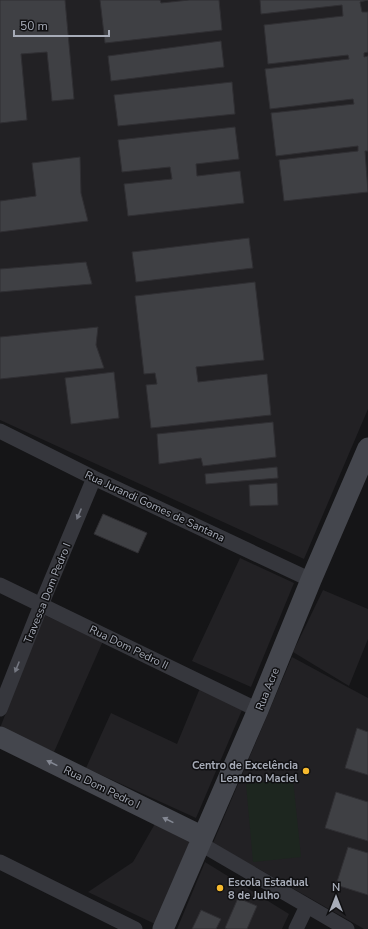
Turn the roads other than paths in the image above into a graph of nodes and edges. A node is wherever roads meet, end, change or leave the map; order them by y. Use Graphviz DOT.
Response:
graph roads {
  1 [pos="0,430"];
  2 [pos="368,448"];
  3 [pos="94,478"];
  4 [pos="311,580"];
  5 [pos="0,585"];
  6 [pos="41,605"];
  7 [pos="0,709"];
  8 [pos="258,710"];
  9 [pos="0,737"];
  10 [pos="202,841"];
  11 [pos="0,862"];
  12 [pos="307,906"];
  13 [pos="135,929"];
  14 [pos="163,929"];
  15 [pos="296,929"];
  16 [pos="347,929"];
  1 -- 3 [label="street, Rua Jurandi Gomes de Santana"];
  2 -- 4 [label="street, Rua Acre"];
  3 -- 4 [label="street, Rua Jurandi Gomes de Santana"];
  3 -- 6 [label="street, Travessa Dom Pedro I, one-way"];
  4 -- 8 [label="street, Rua Acre"];
  5 -- 6 [label="street, Rua Dom Pedro II"];
  6 -- 7 [label="street, Travessa Dom Pedro I, one-way"];
  6 -- 8 [label="street, Rua Dom Pedro II"];
  8 -- 10 [label="street, Rua Acre"];
  10 -- 9 [label="street, Rua Dom Pedro I, one-way"];
  10 -- 12 [label="street"];
  10 -- 14 [label="street, Rua Acre"];
  11 -- 13 [label="street"];
  12 -- 15 [label="street"];
  12 -- 16 [label="street"];
}
